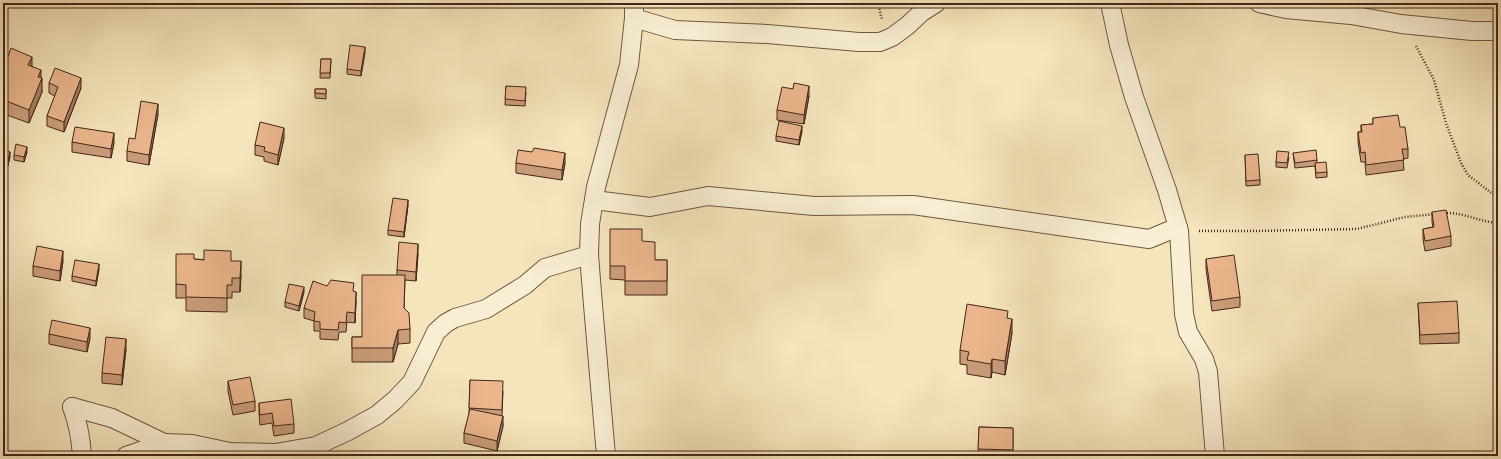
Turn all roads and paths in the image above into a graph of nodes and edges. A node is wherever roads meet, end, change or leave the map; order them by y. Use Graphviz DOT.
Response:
graph roads {
  1 [pos="936,3"];
  2 [pos="1110,3"];
  3 [pos="1259,3"];
  4 [pos="634,11"];
  5 [pos="1401,24"];
  6 [pos="1498,31"];
  7 [pos="1498,198"];
  8 [pos="594,200"];
  9 [pos="1498,223"];
  10 [pos="1178,229"];
  11 [pos="589,255"];
  12 [pos="164,443"];
  13 [pos="82,456"];
  14 [pos="126,456"];
  15 [pos="606,456"];
  16 [pos="1215,456"];
  1 -- 4 [label="street"];
  2 -- 10 [label="street"];
  3 -- 5 [label="street"];
  4 -- 8 [label="street"];
  5 -- 6 [label="street"];
  5 -- 7 [label="path"];
  8 -- 10 [label="street"];
  8 -- 11 [label="street"];
  9 -- 10 [label="path"];
  10 -- 16 [label="street"];
  11 -- 12 [label="street"];
  11 -- 15 [label="street"];
  12 -- 13 [label="street"];
  12 -- 14 [label="street"];
}
